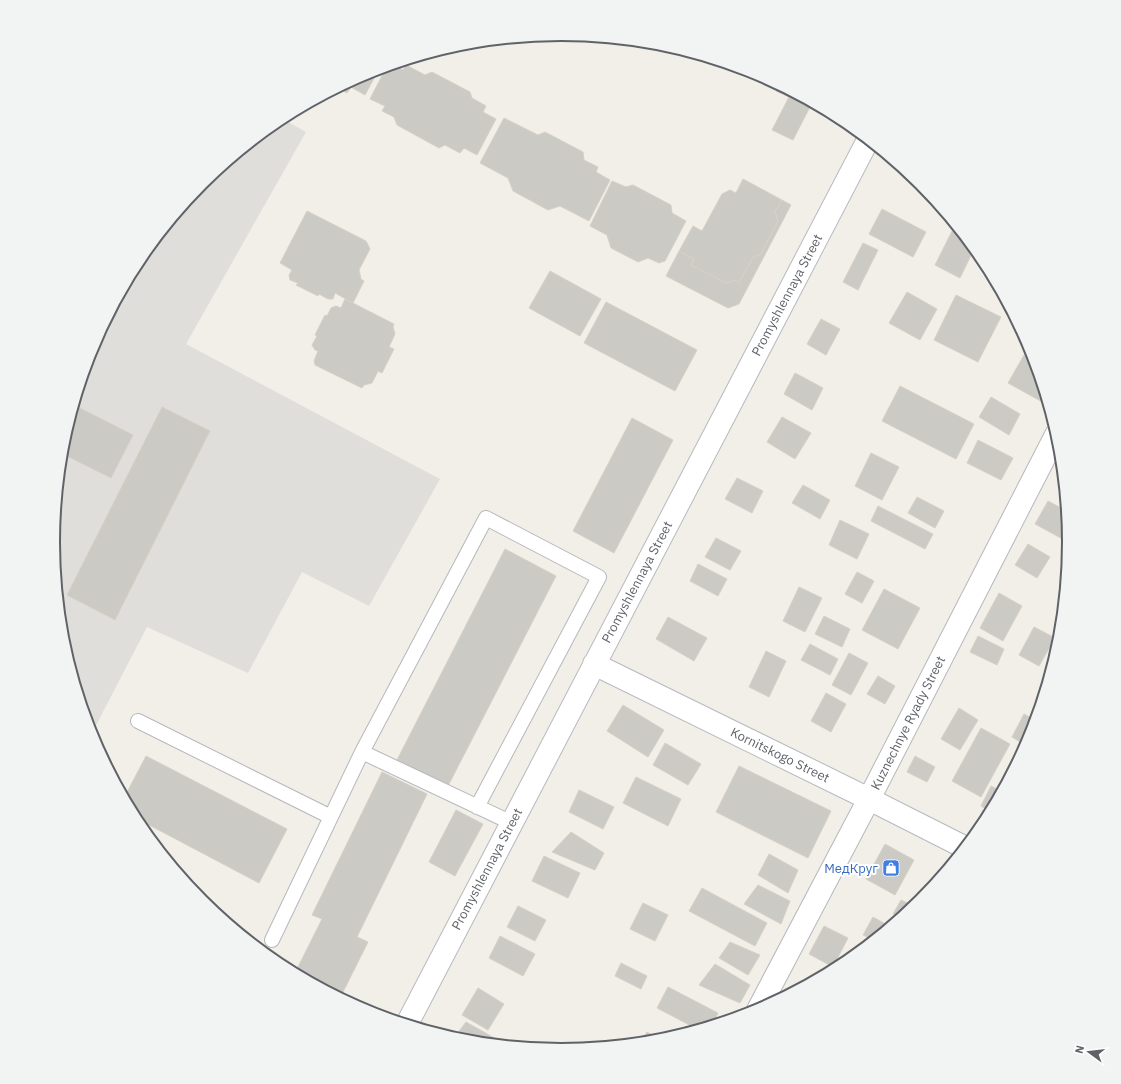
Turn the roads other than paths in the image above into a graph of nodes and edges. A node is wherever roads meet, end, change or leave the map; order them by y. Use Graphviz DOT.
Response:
graph roads {
  1 [pos="865,145"];
  2 [pos="1052,443"];
  3 [pos="594,664"];
  4 [pos="138,721"];
  5 [pos="362,752"];
  6 [pos="869,799"];
  7 [pos="477,807"];
  8 [pos="331,817"];
  9 [pos="512,823"];
  10 [pos="960,845"];
  11 [pos="272,940"];
  12 [pos="763,1000"];
  13 [pos="409,1019"];
  1 -- 3 [label="main road, Promyshlennaya Street"];
  2 -- 6 [label="main road, Kuznechnye Ryady Street"];
  3 -- 6 [label="main road, Kornitskogo Street"];
  3 -- 9 [label="main road, Promyshlennaya Street"];
  4 -- 8 [label="lane"];
  5 -- 7 [label="lane"];
  5 -- 7 [label="lane"];
  5 -- 8 [label="lane"];
  6 -- 10 [label="main road, Kornitskogo Street"];
  6 -- 12 [label="main road, Kuznechnye Ryady Street"];
  7 -- 9 [label="lane"];
  8 -- 11 [label="lane"];
  9 -- 13 [label="main road, Promyshlennaya Street"];
}
